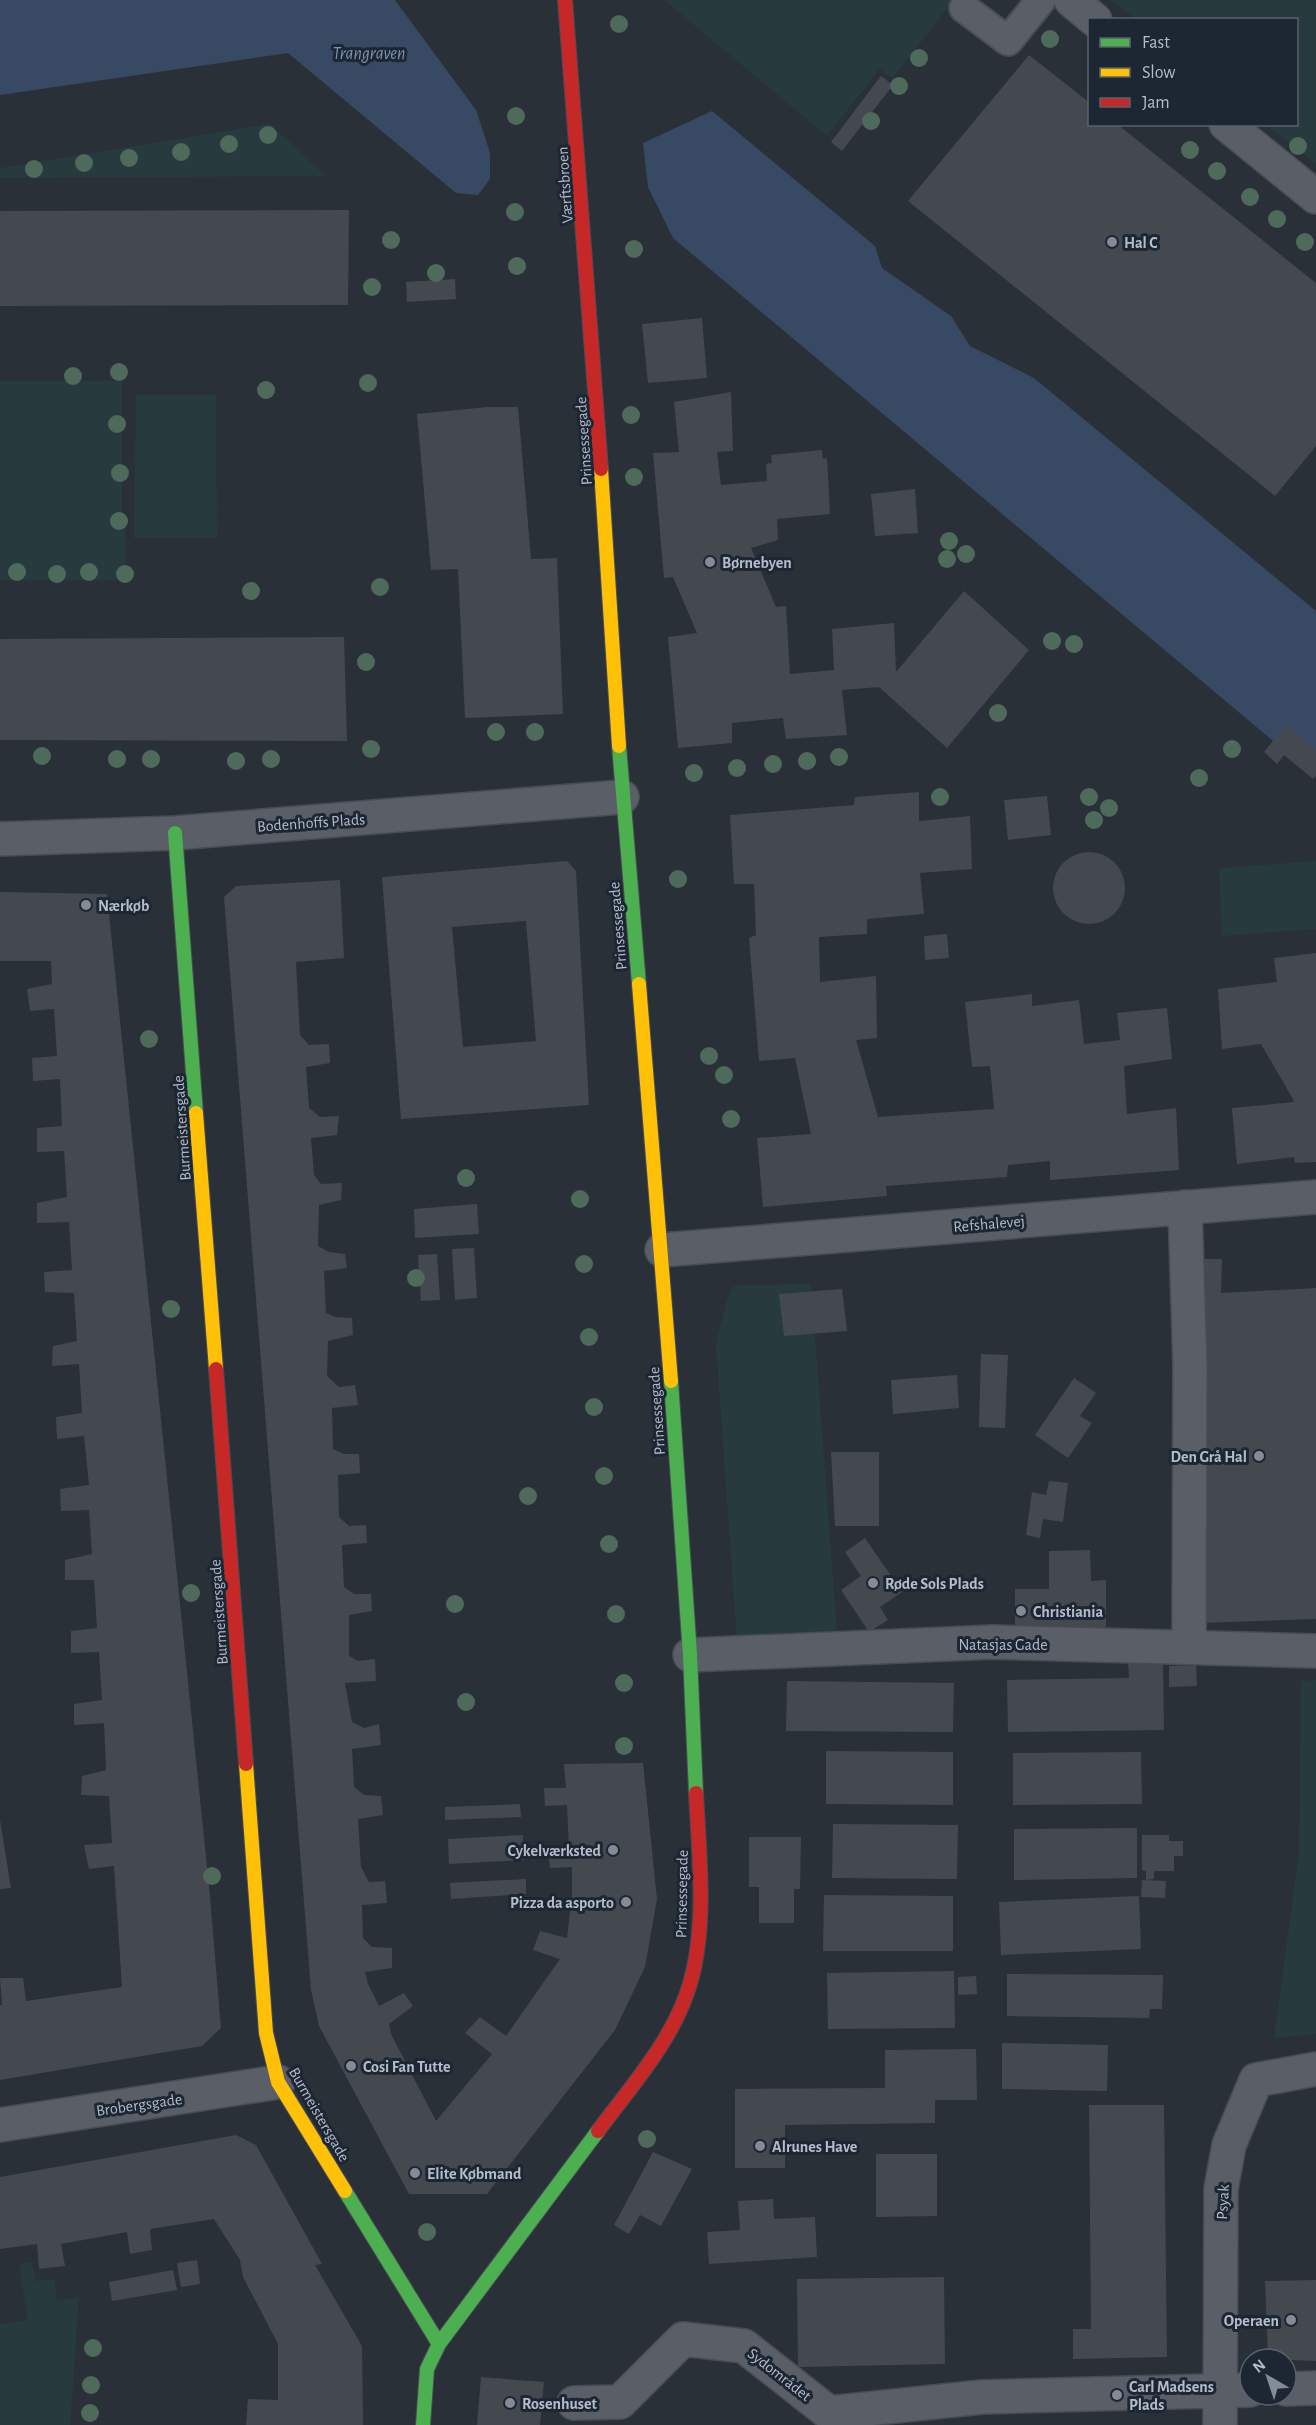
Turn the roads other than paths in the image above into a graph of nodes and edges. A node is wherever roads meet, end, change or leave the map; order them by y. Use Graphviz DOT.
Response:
graph roads {
  1 [pos="565,0"];
  2 [pos="1041,0"];
  3 [pos="1071,0"];
  4 [pos="964,8"];
  5 [pos="1093,18"];
  6 [pos="1228,126"];
  7 [pos="1316,197"];
  8 [pos="590,312"];
  9 [pos="622,797"];
  10 [pos="175,833"];
  11 [pos="0,839"];
  12 [pos="1316,1197"];
  13 [pos="1185,1207"];
  14 [pos="662,1250"];
  15 [pos="1190,1647"];
  16 [pos="1316,1650"];
  17 [pos="690,1655"];
  18 [pos="1316,2069"];
  19 [pos="278,2082"];
  20 [pos="0,2125"];
  21 [pos="439,2344"];
  22 [pos="1316,2388"];
  23 [pos="1298,2389"];
  24 [pos="1235,2391"];
  25 [pos="574,2403"];
  26 [pos="889,2415"];
  27 [pos="423,2425"];
  28 [pos="1220,2425"];
  1 -- 8 [label="street, Værftsbroen"];
  2 -- 4 [label="lane"];
  3 -- 5 [label="street"];
  6 -- 7 [label="street"];
  8 -- 9 [label="street, Prinsessegade"];
  9 -- 10 [label="street, Bodenhoffs Plads"];
  9 -- 14 [label="street, Prinsessegade"];
  10 -- 11 [label="street, Bodenhoffs Plads"];
  10 -- 19 [label="street, Burmeistersgade"];
  12 -- 13 [label="street, Refshalevej"];
  13 -- 14 [label="street, Refshalevej"];
  13 -- 15 [label="street"];
  14 -- 17 [label="street, Prinsessegade"];
  15 -- 16 [label="street, Natasjas Gade"];
  15 -- 17 [label="street, Natasjas Gade"];
  17 -- 21 [label="street, Prinsessegade"];
  18 -- 24 [label="street, Psyak"];
  19 -- 20 [label="street, Brobergsgade"];
  19 -- 21 [label="street, Burmeistersgade"];
  21 -- 27 [label="street, Prinsessegade"];
  22 -- 23 [label="street"];
  24 -- 26 [label="street, Sydområdet"];
  24 -- 28 [label="street"];
  25 -- 26 [label="street, Sydområdet"];
}
